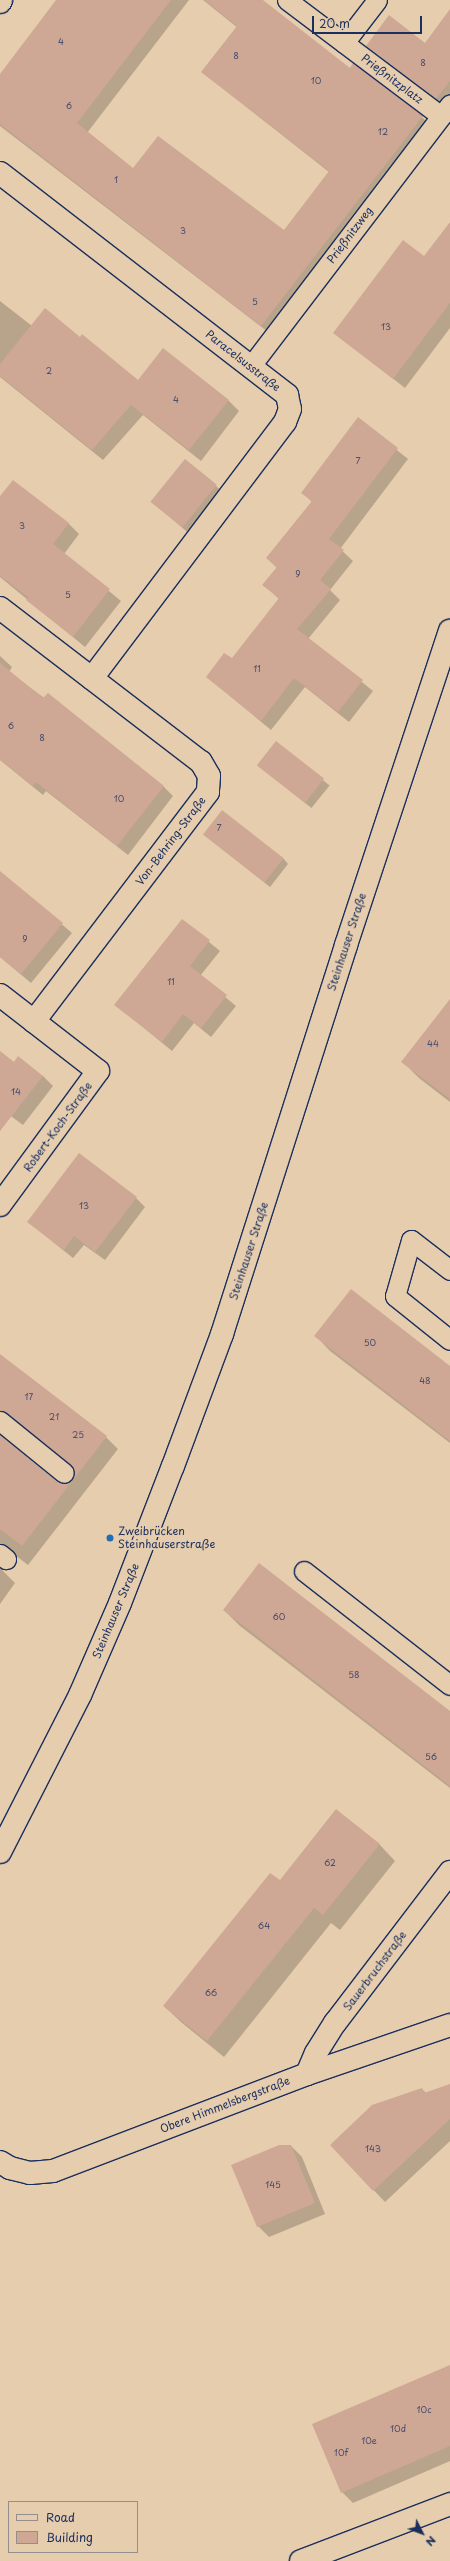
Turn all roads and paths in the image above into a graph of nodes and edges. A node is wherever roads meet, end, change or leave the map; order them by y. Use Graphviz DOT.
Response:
graph roads {
  1 [pos="287,0"];
  2 [pos="377,0"];
  3 [pos="344,43"];
  4 [pos="445,110"];
  5 [pos="0,173"];
  6 [pos="250,366"];
  7 [pos="0,608"];
  8 [pos="450,630"];
  9 [pos="92,678"];
  10 [pos="0,995"];
  11 [pos="34,1021"];
  12 [pos="0,1205"];
  13 [pos="450,1270"];
  14 [pos="450,1340"];
  15 [pos="0,1422"];
  16 [pos="64,1473"];
  17 [pos="304,1571"];
  18 [pos="450,1685"];
  19 [pos="0,1852"];
  20 [pos="450,1872"];
  21 [pos="450,2025"];
  22 [pos="308,2074"];
  23 [pos="0,2162"];
  24 [pos="450,2504"];
  25 [pos="301,2561"];
  1 -- 3 [label="lane, Prießnitzplatz"];
  2 -- 3 [label="lane"];
  3 -- 4 [label="lane, Prießnitzplatz"];
  4 -- 6 [label="lane, Prießnitzweg"];
  5 -- 6 [label="street, Paracelsusstraße"];
  6 -- 9 [label="street, Paracelsusstraße"];
  7 -- 9 [label="street, Von-Behring-Straße"];
  8 -- 19 [label="street, Steinhauser Straße"];
  9 -- 11 [label="street, Von-Behring-Straße"];
  10 -- 11 [label="street, Robert-Koch-Straße"];
  11 -- 12 [label="street, Robert-Koch-Straße"];
  13 -- 14 [label="lane"];
  15 -- 16 [label="lane"];
  17 -- 18 [label="lane"];
  20 -- 22 [label="street, Sauerbruchstraße"];
  21 -- 22 [label="street, Obere Himmelsbergstraße"];
  22 -- 23 [label="street, Obere Himmelsbergstraße"];
  24 -- 25 [label="street"];
}
